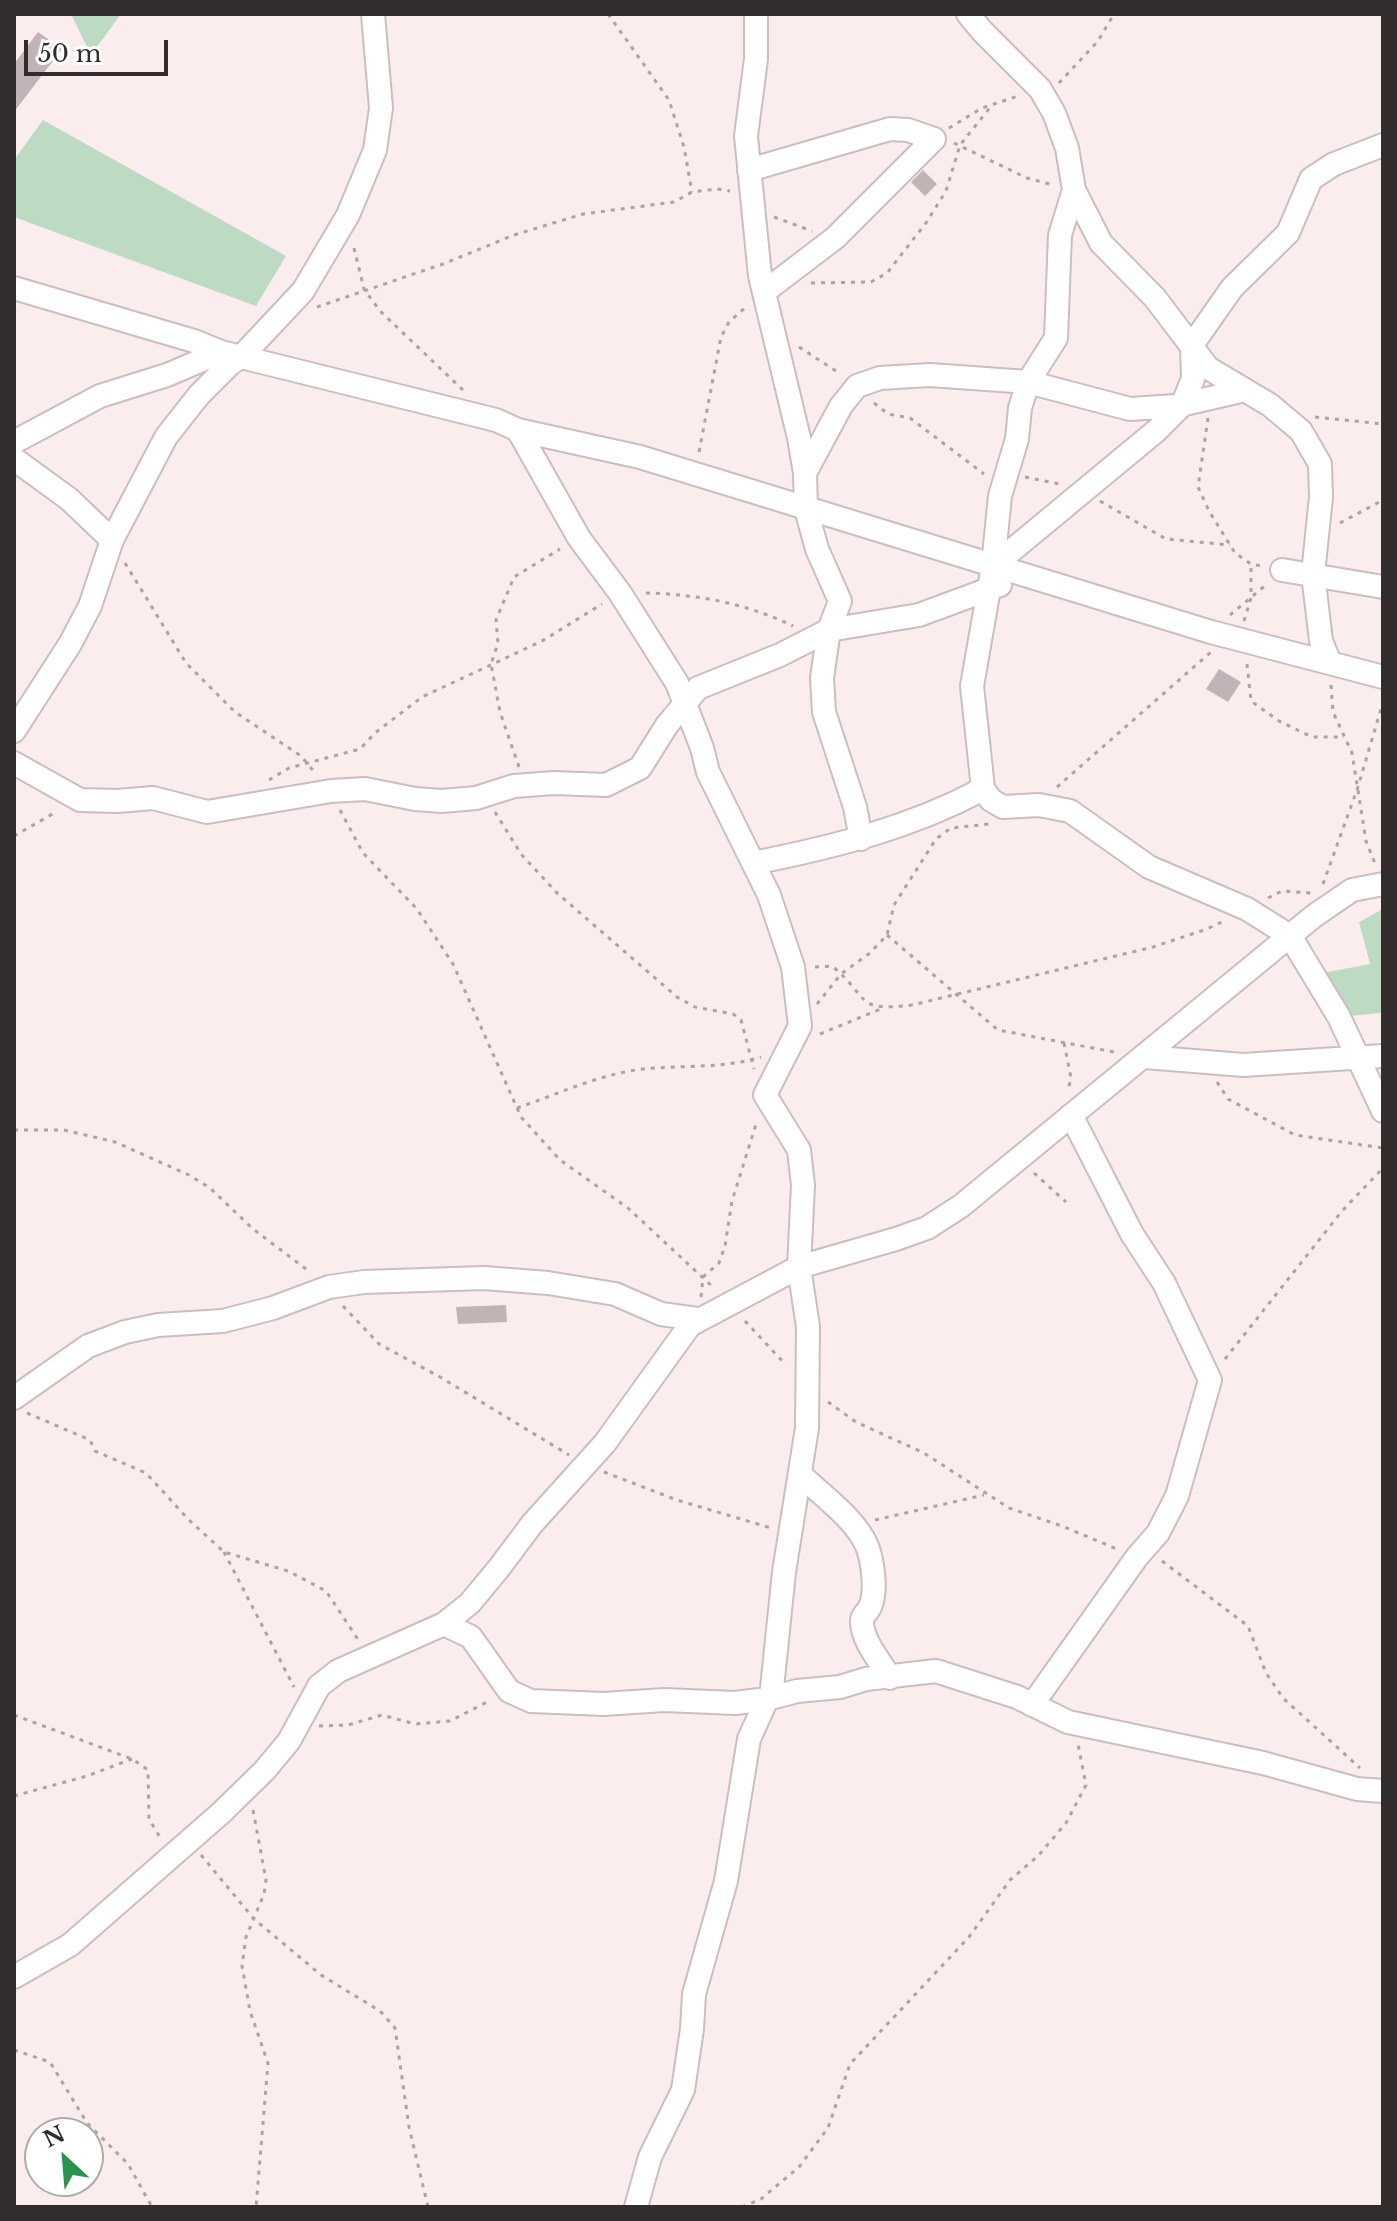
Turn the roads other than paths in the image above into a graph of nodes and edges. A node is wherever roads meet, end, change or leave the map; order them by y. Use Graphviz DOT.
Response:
graph roads {
  1 [pos="373,14"];
  2 [pos="756,14"];
  3 [pos="968,14"];
  4 [pos="1383,145"];
  5 [pos="749,170"];
  6 [pos="1074,190"];
  7 [pos="14,288"];
  8 [pos="764,292"];
  9 [pos="1192,345"];
  10 [pos="232,354"];
  11 [pos="1028,382"];
  12 [pos="1245,390"];
  13 [pos="1182,405"];
  14 [pos="518,430"];
  15 [pos="14,442"];
  16 [pos="14,459"];
  17 [pos="805,473"];
  18 [pos="806,509"];
  19 [pos="112,540"];
  20 [pos="1282,570"];
  21 [pos="1313,574"];
  22 [pos="991,577"];
  23 [pos="1383,587"];
  24 [pos="829,630"];
  25 [pos="1330,663"];
  26 [pos="1383,677"];
  27 [pos="684,704"];
  28 [pos="14,731"];
  29 [pos="14,763"];
  30 [pos="983,789"];
  31 [pos="861,839"];
  32 [pos="753,863"];
  33 [pos="1381,878"];
  34 [pos="1290,936"];
  35 [pos="1383,1056"];
  36 [pos="1145,1057"];
  37 [pos="1359,1058"];
  38 [pos="1383,1111"];
  39 [pos="1071,1115"];
  40 [pos="799,1267"];
  41 [pos="699,1318"];
  42 [pos="20,1405"];
  43 [pos="800,1474"];
  44 [pos="444,1624"];
  45 [pos="890,1678"];
  46 [pos="769,1699"];
  47 [pos="1032,1705"];
  48 [pos="1383,1791"];
  49 [pos="14,1977"];
  50 [pos="636,2207"];
  1 -- 10 [label="street"];
  2 -- 5 [label="street"];
  3 -- 6 [label="street"];
  4 -- 9 [label="street"];
  5 -- 8 [label="street"];
  5 -- 8 [label="street"];
  6 -- 9 [label="street"];
  6 -- 11 [label="street"];
  7 -- 10 [label="street"];
  8 -- 17 [label="street"];
  9 -- 12 [label="street"];
  9 -- 13 [label="street"];
  10 -- 14 [label="street"];
  10 -- 15 [label="street"];
  10 -- 19 [label="street"];
  11 -- 13 [label="street"];
  11 -- 17 [label="street"];
  11 -- 22 [label="street"];
  12 -- 13 [label="street"];
  12 -- 21 [label="street"];
  13 -- 22 [label="street"];
  14 -- 18 [label="street"];
  14 -- 27 [label="street"];
  16 -- 19 [label="street"];
  17 -- 18 [label="street"];
  18 -- 22 [label="street"];
  18 -- 24 [label="street"];
  19 -- 28 [label="street"];
  20 -- 21 [label="street"];
  21 -- 23 [label="street"];
  21 -- 25 [label="street"];
  22 -- 24 [label="street"];
  22 -- 25 [label="street"];
  22 -- 30 [label="street"];
  24 -- 27 [label="street"];
  24 -- 31 [label="street"];
  25 -- 26 [label="street"];
  27 -- 29 [label="street"];
  27 -- 32 [label="street"];
  30 -- 31 [label="street"];
  30 -- 34 [label="street"];
  31 -- 32 [label="street"];
  32 -- 40 [label="street"];
  33 -- 34 [label="street"];
  34 -- 36 [label="street"];
  34 -- 37 [label="street"];
  35 -- 37 [label="street"];
  36 -- 37 [label="street"];
  36 -- 39 [label="street"];
  37 -- 38 [label="street"];
  39 -- 40 [label="street"];
  39 -- 47 [label="street"];
  40 -- 41 [label="street"];
  40 -- 43 [label="street"];
  41 -- 42 [label="street"];
  41 -- 44 [label="street"];
  43 -- 45 [label="street"];
  43 -- 46 [label="street"];
  44 -- 46 [label="street"];
  44 -- 49 [label="street"];
  45 -- 46 [label="street"];
  45 -- 47 [label="street"];
  46 -- 50 [label="street"];
  47 -- 48 [label="street"];
}
